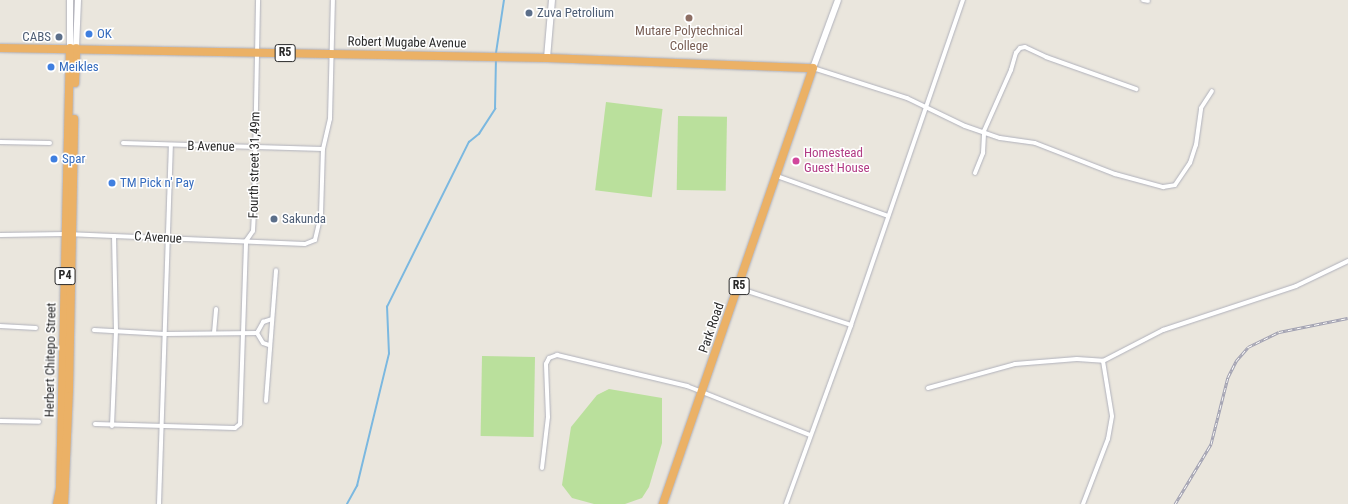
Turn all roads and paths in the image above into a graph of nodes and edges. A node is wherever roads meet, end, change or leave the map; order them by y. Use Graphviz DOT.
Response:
graph roads {
  1 [pos="70,0"];
  2 [pos="78,0"];
  3 [pos="258,0"];
  4 [pos="333,0"];
  5 [pos="552,0"];
  6 [pos="838,0"];
  7 [pos="963,0"];
  8 [pos="0,48"];
  9 [pos="73,48"];
  10 [pos="257,53"];
  11 [pos="333,54"];
  12 [pos="548,58"];
  13 [pos="813,68"];
  14 [pos="1136,89"];
  15 [pos="1212,91"];
  16 [pos="925,107"];
  17 [pos="984,131"];
  18 [pos="0,142"];
  19 [pos="50,143"];
  20 [pos="123,143"];
  21 [pos="170,146"];
  22 [pos="256,148"];
  23 [pos="322,149"];
  24 [pos="975,173"];
  25 [pos="777,176"];
  26 [pos="888,216"];
  27 [pos="0,235"];
  28 [pos="69,235"];
  29 [pos="114,236"];
  30 [pos="168,239"];
  31 [pos="246,241"];
  32 [pos="1348,261"];
  33 [pos="276,270"];
  34 [pos="738,288"];
  35 [pos="216,309"];
  36 [pos="272,319"];
  37 [pos="0,326"];
  38 [pos="851,326"];
  39 [pos="36,328"];
  40 [pos="94,330"];
  41 [pos="116,331"];
  42 [pos="214,333"];
  43 [pos="243,333"];
  44 [pos="257,333"];
  45 [pos="165,334"];
  46 [pos="269,345"];
  47 [pos="1103,361"];
  48 [pos="928,388"];
  49 [pos="701,394"];
  50 [pos="266,400"];
  51 [pos="0,421"];
  52 [pos="39,422"];
  53 [pos="95,424"];
  54 [pos="112,426"];
  55 [pos="161,428"];
  56 [pos="810,435"];
  57 [pos="542,468"];
  58 [pos="57,504"];
  59 [pos="64,504"];
  60 [pos="159,504"];
  61 [pos="663,504"];
  62 [pos="786,504"];
  63 [pos="1083,504"];
  1 -- 9 [label="street, Herbert Chitepo Street"];
  2 -- 9 [label="street, Herbert Chitepo Street"];
  3 -- 10 [label="street, Fourth street 31,49m"];
  4 -- 11 [label="street"];
  5 -- 12 [label="street"];
  6 -- 13 [label="street"];
  7 -- 16 [label="street"];
  8 -- 9 [label="highway, Robert Mugabe Avenue / R5"];
  9 -- 10 [label="highway, Robert Mugabe Avenue / R5"];
  9 -- 28 [label="highway, Herbert Chitepo Street / P4"];
  10 -- 11 [label="highway, Robert Mugabe Avenue / R5"];
  10 -- 22 [label="street, Fourth street 31,49m"];
  11 -- 12 [label="highway, Robert Mugabe Avenue / R5"];
  11 -- 23 [label="street"];
  12 -- 13 [label="highway, Robert Mugabe Avenue / R5"];
  13 -- 16 [label="street"];
  13 -- 25 [label="highway, Park Road / R5"];
  14 -- 17 [label="street"];
  15 -- 17 [label="street"];
  16 -- 17 [label="street"];
  16 -- 26 [label="street"];
  17 -- 24 [label="street"];
  18 -- 19 [label="street"];
  20 -- 21 [label="street, B Avenue"];
  21 -- 22 [label="street, B Avenue"];
  21 -- 30 [label="street"];
  22 -- 23 [label="street, B Avenue"];
  22 -- 31 [label="street, Fourth street 31,49m"];
  23 -- 31 [label="street, C Avenue"];
  25 -- 26 [label="street"];
  25 -- 34 [label="highway, Park Road / R5"];
  26 -- 38 [label="street"];
  27 -- 28 [label="street, C Avenue"];
  28 -- 29 [label="street, C Avenue"];
  28 -- 58 [label="highway, Herbert Chitepo Street / P4"];
  28 -- 59 [label="highway, Herbert Chitepo Street / P4"];
  29 -- 30 [label="street, C Avenue"];
  29 -- 41 [label="street"];
  30 -- 31 [label="street, C Avenue"];
  30 -- 45 [label="street"];
  31 -- 43 [label="street, Fourth street 31,49m"];
  32 -- 47 [label="street"];
  33 -- 36 [label="street"];
  34 -- 38 [label="street"];
  34 -- 49 [label="highway, Park Road / R5"];
  35 -- 42 [label="street"];
  36 -- 44 [label="street"];
  36 -- 46 [label="street"];
  37 -- 39 [label="street"];
  38 -- 56 [label="street"];
  40 -- 41 [label="street"];
  41 -- 45 [label="street"];
  41 -- 54 [label="street"];
  42 -- 43 [label="street"];
  42 -- 45 [label="street"];
  43 -- 44 [label="street"];
  43 -- 55 [label="street, Fourth street 31,49m"];
  44 -- 46 [label="street"];
  45 -- 55 [label="street"];
  46 -- 50 [label="street"];
  47 -- 48 [label="street"];
  47 -- 63 [label="street"];
  49 -- 56 [label="street"];
  49 -- 57 [label="street"];
  49 -- 61 [label="highway, Park Road / R5"];
  51 -- 52 [label="street"];
  53 -- 54 [label="street"];
  54 -- 55 [label="street"];
  55 -- 60 [label="street"];
  56 -- 62 [label="street"];
}
